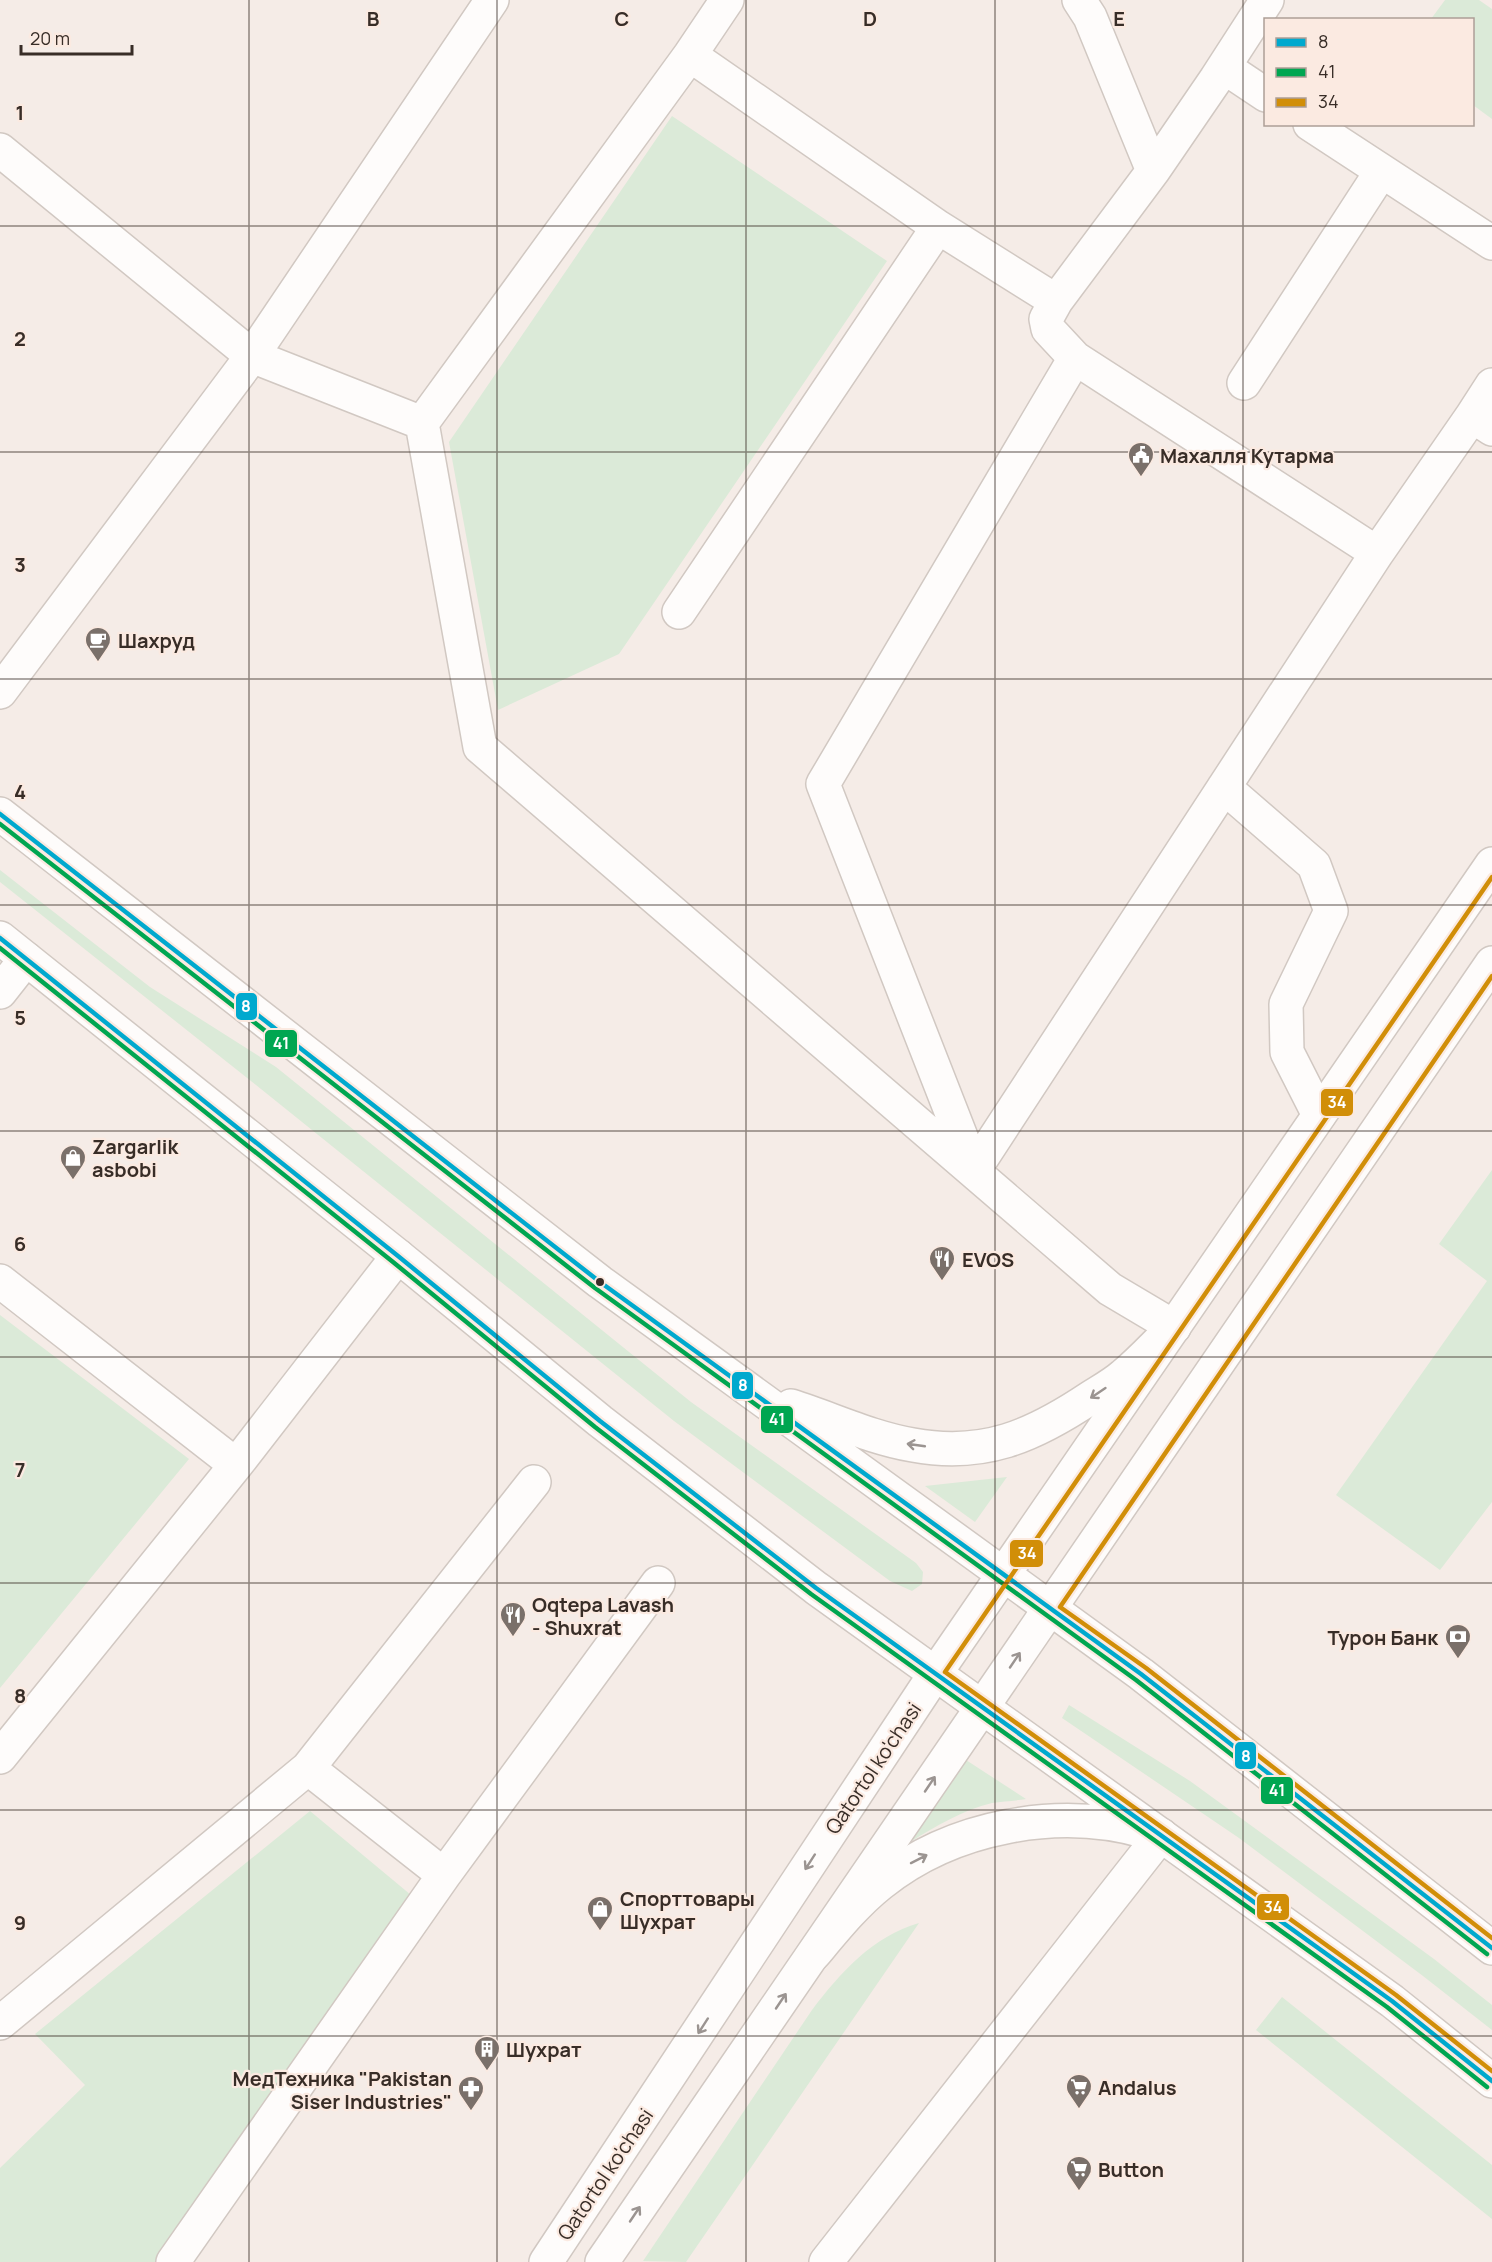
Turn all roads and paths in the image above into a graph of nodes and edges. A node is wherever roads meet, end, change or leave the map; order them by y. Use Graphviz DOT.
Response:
graph roads {
  1 [pos="492,0"];
  2 [pos="727,0"];
  3 [pos="1079,0"];
  4 [pos="1267,0"];
  5 [pos="690,55"];
  6 [pos="1224,67"];
  7 [pos="1264,94"];
  8 [pos="1313,126"];
  9 [pos="0,151"];
  10 [pos="1153,171"];
  11 [pos="1381,172"];
  12 [pos="938,227"];
  13 [pos="1492,243"];
  14 [pos="1056,301"];
  15 [pos="252,356"];
  16 [pos="1075,358"];
  17 [pos="1244,383"];
  18 [pos="1492,386"];
  19 [pos="422,423"];
  20 [pos="1482,423"];
  21 [pos="1377,553"];
  22 [pos="679,612"];
  23 [pos="4,678"];
  24 [pos="1224,788"];
  25 [pos="0,814"];
  26 [pos="0,840"];
  27 [pos="1492,864"];
  28 [pos="0,938"];
  29 [pos="26,959"];
  30 [pos="1492,963"];
  31 [pos="0,992"];
  32 [pos="286,1038"];
  33 [pos="1319,1115"];
  34 [pos="974,1170"];
  35 [pos="398,1256"];
  36 [pos="0,1281"];
  37 [pos="1174,1327"];
  38 [pos="756,1395"];
  39 [pos="236,1465"];
  40 [pos="534,1482"];
  41 [pos="1004,1575"];
  42 [pos="658,1583"];
  43 [pos="1050,1609"];
  44 [pos="935,1674"];
  45 [pos="982,1708"];
  46 [pos="0,1757"];
  47 [pos="309,1768"];
  48 [pos="1161,1835"];
  49 [pos="444,1875"];
  50 [pos="1492,1948"];
  51 [pos="814,1954"];
  52 [pos="0,2023"];
  53 [pos="1492,2081"];
  54 [pos="173,2262"];
  55 [pos="546,2262"];
  56 [pos="603,2262"];
  57 [pos="826,2262"];
  1 -- 15 [label="main road"];
  2 -- 5 [label="main road"];
  3 -- 10 [label="main road"];
  4 -- 6 [label="main road"];
  5 -- 12 [label="main road"];
  5 -- 19 [label="main road"];
  6 -- 7 [label="main road"];
  6 -- 10 [label="main road"];
  8 -- 11 [label="main road"];
  9 -- 15 [label="main road"];
  10 -- 14 [label="main road"];
  11 -- 13 [label="main road"];
  11 -- 17 [label="main road"];
  12 -- 14 [label="main road"];
  12 -- 22 [label="main road"];
  14 -- 16 [label="main road"];
  15 -- 19 [label="main road"];
  15 -- 23 [label="main road"];
  16 -- 21 [label="main road"];
  16 -- 34 [label="main road"];
  18 -- 20 [label="main road"];
  19 -- 34 [label="main road"];
  20 -- 21 [label="main road"];
  21 -- 24 [label="main road"];
  24 -- 33 [label="main road"];
  24 -- 34 [label="main road"];
  25 -- 32 [label="main road"];
  26 -- 32 [label="main road"];
  27 -- 33 [label="main road, Qatortol ko'chasi"];
  28 -- 29 [label="main road"];
  29 -- 31 [label="main road"];
  29 -- 35 [label="main road"];
  30 -- 43 [label="main road"];
  32 -- 38 [label="main road"];
  33 -- 37 [label="main road, Qatortol ko'chasi"];
  34 -- 37 [label="main road"];
  35 -- 39 [label="main road"];
  35 -- 44 [label="main road"];
  36 -- 39 [label="main road"];
  37 -- 38 [label="main road, one-way"];
  37 -- 41 [label="main road, Qatortol ko'chasi"];
  38 -- 41 [label="main road"];
  39 -- 46 [label="main road"];
  40 -- 47 [label="main road"];
  41 -- 43 [label="main road"];
  41 -- 44 [label="main road, Qatortol ko'chasi"];
  42 -- 49 [label="main road"];
  45 -- 43 [label="main road, one-way"];
  43 -- 50 [label="main road"];
  44 -- 45 [label="main road"];
  44 -- 55 [label="main road, Qatortol ko'chasi, one-way"];
  45 -- 48 [label="main road"];
  51 -- 45 [label="main road, one-way"];
  47 -- 49 [label="main road"];
  47 -- 52 [label="main road"];
  51 -- 48 [label="main road, one-way"];
  48 -- 53 [label="main road"];
  48 -- 57 [label="main road"];
  49 -- 54 [label="main road"];
  56 -- 51 [label="main road, one-way"];
}
